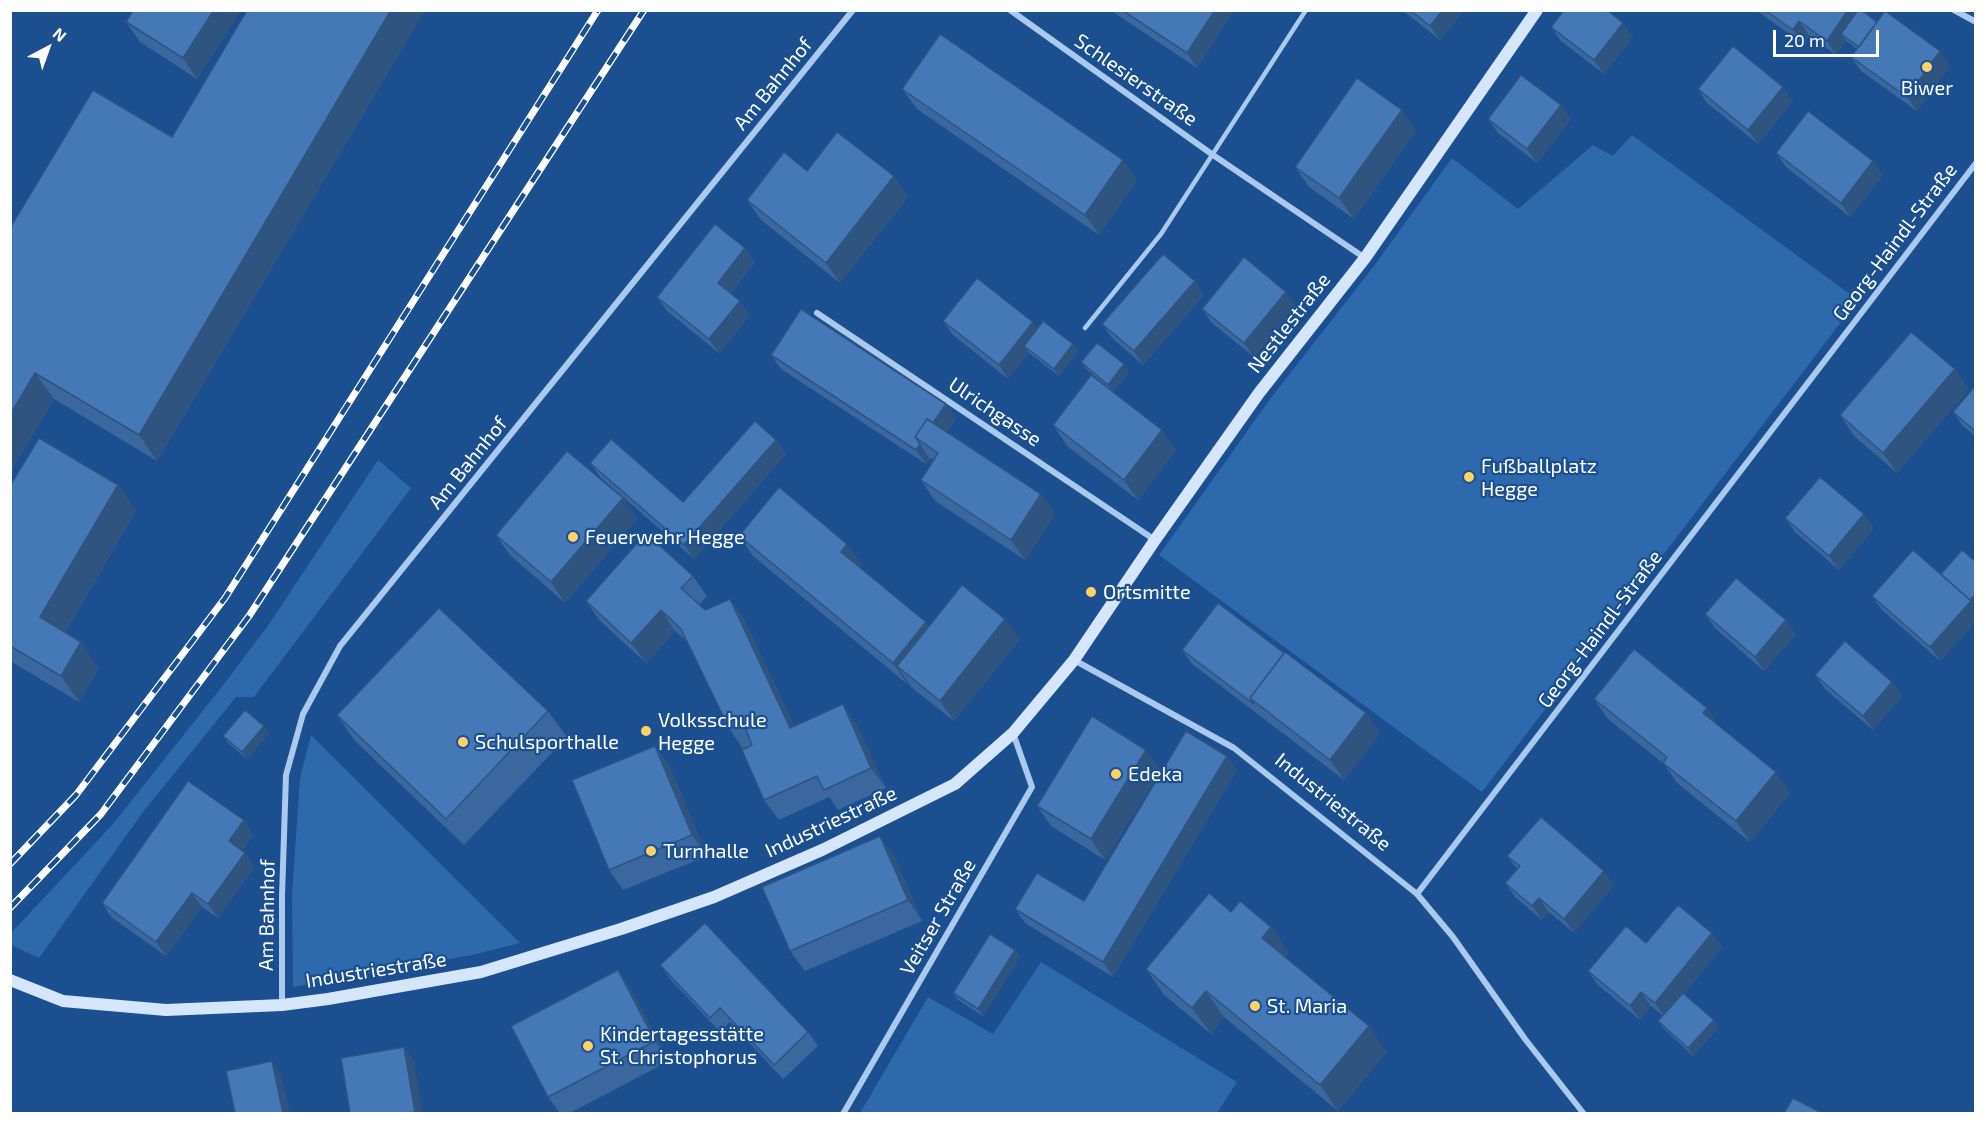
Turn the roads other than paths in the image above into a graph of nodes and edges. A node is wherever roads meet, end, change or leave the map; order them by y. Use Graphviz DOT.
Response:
graph roads {
  1 [pos="853,10"];
  2 [pos="1010,10"];
  3 [pos="1306,10"];
  4 [pos="1537,10"];
  5 [pos="1954,10"];
  6 [pos="1976,22"];
  7 [pos="1213,155"];
  8 [pos="1976,163"];
  9 [pos="1365,258"];
  10 [pos="817,313"];
  11 [pos="1085,328"];
  12 [pos="1155,540"];
  13 [pos="1074,660"];
  14 [pos="1013,733"];
  15 [pos="1418,894"];
  16 [pos="10,980"];
  17 [pos="282,1005"];
  18 [pos="843,1113"];
  19 [pos="1584,1113"];
  1 -- 17 [label="street, Am Bahnhof"];
  2 -- 7 [label="street, Schlesierstraße"];
  3 -- 7 [label="lane"];
  4 -- 9 [label="street, Nestlestraße"];
  5 -- 6 [label="street"];
  7 -- 9 [label="street, Schlesierstraße"];
  7 -- 11 [label="lane"];
  8 -- 15 [label="street, Georg-Haindl-Straße"];
  9 -- 12 [label="street, Nestlestraße"];
  10 -- 12 [label="street, Ulrichgasse"];
  12 -- 13 [label="street, Nestlestraße"];
  13 -- 14 [label="street, Industriestraße"];
  13 -- 15 [label="street, Industriestraße"];
  14 -- 17 [label="street, Industriestraße"];
  14 -- 18 [label="street, Veitser Straße"];
  15 -- 19 [label="street"];
  16 -- 17 [label="street, Industriestraße"];
}
